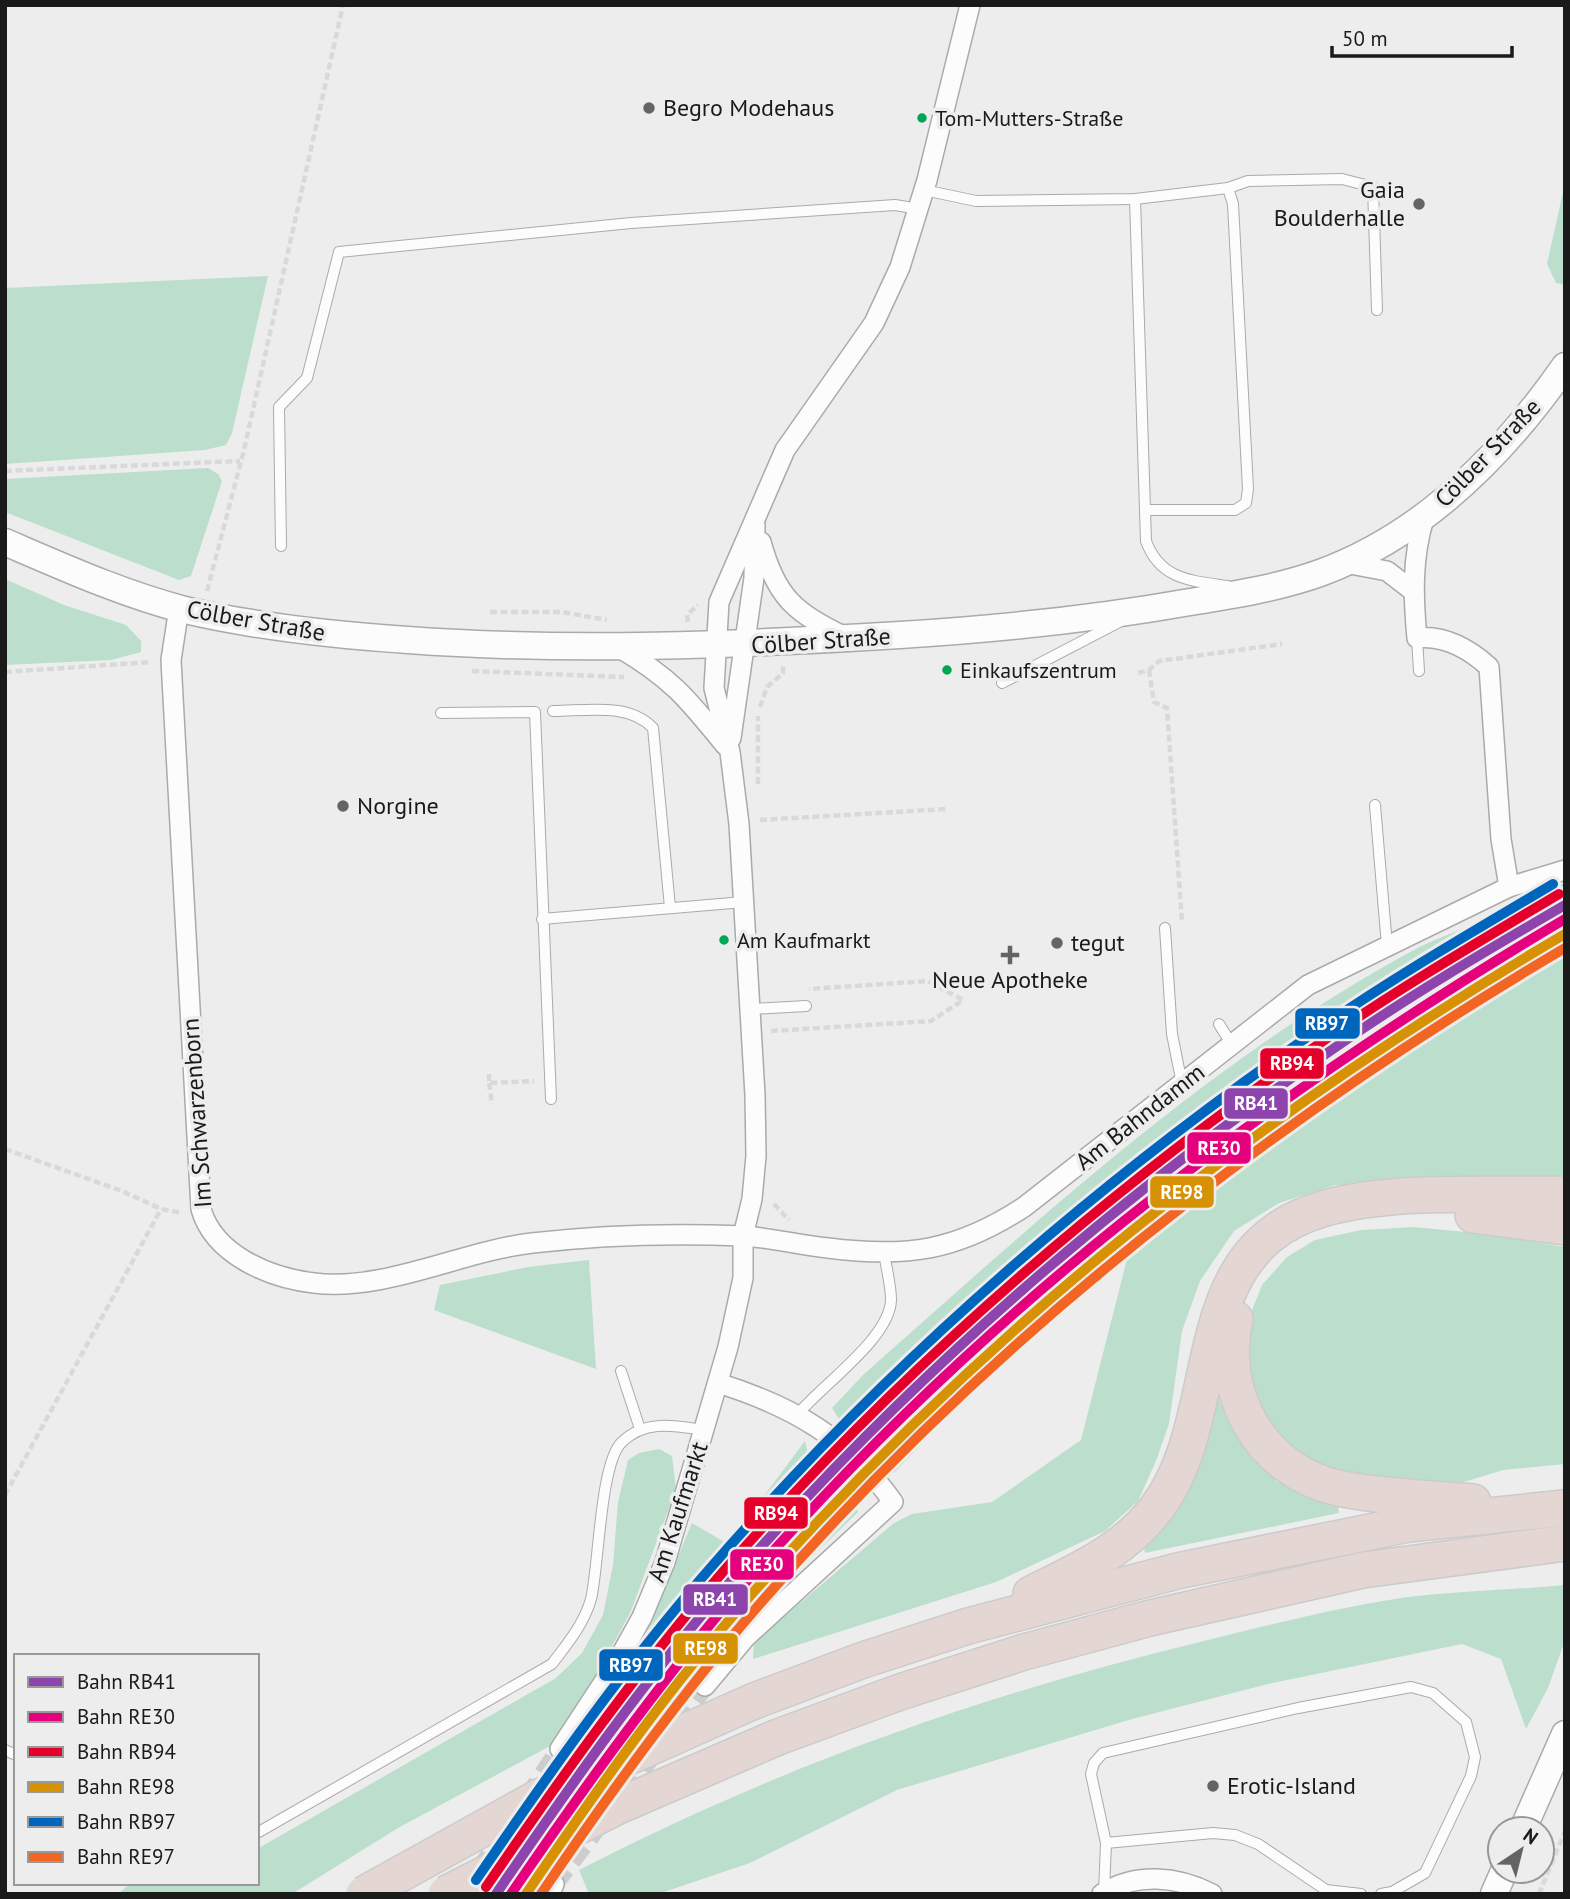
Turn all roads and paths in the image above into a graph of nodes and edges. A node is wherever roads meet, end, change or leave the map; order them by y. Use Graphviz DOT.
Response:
graph roads {
  1 [pos="343,5"];
  2 [pos="970,5"];
  3 [pos="1228,188"];
  4 [pos="921,199"];
  5 [pos="1135,199"];
  6 [pos="1377,310"];
  7 [pos="1565,366"];
  8 [pos="240,461"];
  9 [pos="5,471"];
  10 [pos="1145,510"];
  11 [pos="755,517"];
  12 [pos="1424,518"];
  13 [pos="5,542"];
  14 [pos="281,546"];
  15 [pos="1343,563"];
  16 [pos="1258,590"];
  17 [pos="1413,591"];
  18 [pos="190,611"];
  19 [pos="490,612"];
  20 [pos="1136,612"];
  21 [pos="687,615"];
  22 [pos="678,619"];
  23 [pos="617,634"];
  24 [pos="848,638"];
  25 [pos="1417,638"];
  26 [pos="782,643"];
  27 [pos="1282,644"];
  28 [pos="716,646"];
  29 [pos="745,646"];
  30 [pos="136,664"];
  31 [pos="1149,670"];
  32 [pos="1419,671"];
  33 [pos="5,672"];
  34 [pos="1138,673"];
  35 [pos="1002,683"];
  36 [pos="553,711"];
  37 [pos="441,713"];
  38 [pos="730,752"];
  39 [pos="758,792"];
  40 [pos="1375,805"];
  41 [pos="758,806"];
  42 [pos="947,809"];
  43 [pos="758,820"];
  44 [pos="759,833"];
  45 [pos="1565,870"];
  46 [pos="1509,887"];
  47 [pos="744,902"];
  48 [pos="670,907"];
  49 [pos="542,919"];
  50 [pos="1182,925"];
  51 [pos="1165,928"];
  52 [pos="1387,946"];
  53 [pos="804,989"];
  54 [pos="806,1006"];
  55 [pos="752,1009"];
  56 [pos="1219,1024"];
  57 [pos="772,1042"];
  58 [pos="1232,1045"];
  59 [pos="489,1074"];
  60 [pos="552,1080"];
  61 [pos="489,1083"];
  62 [pos="1182,1084"];
  63 [pos="551,1099"];
  64 [pos="492,1104"];
  65 [pos="5,1149"];
  66 [pos="1565,1194"];
  67 [pos="773,1200"];
  68 [pos="161,1209"];
  69 [pos="201,1209"];
  70 [pos="797,1225"];
  71 [pos="1565,1227"];
  72 [pos="743,1236"];
  73 [pos="884,1252"];
  74 [pos="621,1371"];
  75 [pos="718,1383"];
  76 [pos="797,1415"];
  77 [pos="640,1429"];
  78 [pos="704,1430"];
  79 [pos="5,1495"];
  80 [pos="1552,1508"];
  81 [pos="1553,1543"];
  82 [pos="968,1626"];
  83 [pos="705,1686"];
  84 [pos="1565,1734"];
  85 [pos="560,1749"];
  86 [pos="1529,1815"];
  87 [pos="1565,1831"];
  88 [pos="259,1832"];
  89 [pos="1105,1843"];
  90 [pos="1103,1893"];
  91 [pos="364,1894"];
  92 [pos="446,1894"];
  93 [pos="1212,1894"];
  94 [pos="1362,1894"];
  95 [pos="1381,1894"];
  96 [pos="1539,1894"];
  1 -- 8 [label="path"];
  2 -- 4 [label="street"];
  3 -- 5 [label="lane"];
  3 -- 6 [label="lane"];
  3 -- 10 [label="lane"];
  4 -- 5 [label="lane"];
  4 -- 11 [label="street"];
  4 -- 14 [label="lane"];
  5 -- 10 [label="lane"];
  7 -- 12 [label="street, Cölber Straße"];
  8 -- 9 [label="path"];
  8 -- 18 [label="path"];
  10 -- 16 [label="lane"];
  11 -- 24 [label="street"];
  11 -- 28 [label="street"];
  11 -- 29 [label="street"];
  12 -- 15 [label="street, Cölber Straße"];
  12 -- 17 [label="street"];
  13 -- 18 [label="street, Cölber Straße"];
  15 -- 16 [label="street, Cölber Straße"];
  15 -- 17 [label="street"];
  16 -- 20 [label="street, Cölber Straße"];
  17 -- 25 [label="street"];
  18 -- 23 [label="street, Cölber Straße"];
  18 -- 69 [label="street, Im Schwarzenborn"];
  19 -- 23 [label="path"];
  20 -- 24 [label="street, Cölber Straße"];
  20 -- 35 [label="lane"];
  21 -- 22 [label="path"];
  23 -- 28 [label="street, Cölber Straße"];
  23 -- 38 [label="street"];
  24 -- 26 [label="street, Cölber Straße"];
  25 -- 32 [label="lane"];
  25 -- 46 [label="street"];
  26 -- 29 [label="street, Cölber Straße"];
  26 -- 39 [label="path"];
  27 -- 31 [label="path"];
  28 -- 29 [label="street, Cölber Straße"];
  28 -- 38 [label="street, Am Kaufmarkt"];
  29 -- 38 [label="street, Am Kaufmarkt"];
  30 -- 33 [label="path"];
  31 -- 34 [label="path"];
  31 -- 50 [label="path"];
  36 -- 48 [label="lane"];
  37 -- 49 [label="lane"];
  38 -- 47 [label="street, Am Kaufmarkt"];
  40 -- 52 [label="lane"];
  41 -- 43 [label="path"];
  42 -- 43 [label="path"];
  43 -- 44 [label="path"];
  45 -- 46 [label="street, Am Bahndamm"];
  46 -- 52 [label="street, Am Bahndamm"];
  47 -- 48 [label="lane"];
  47 -- 55 [label="street, Am Kaufmarkt"];
  48 -- 49 [label="lane"];
  49 -- 60 [label="lane"];
  51 -- 62 [label="lane"];
  52 -- 58 [label="street, Am Bahndamm"];
  53 -- 57 [label="path"];
  54 -- 55 [label="lane"];
  55 -- 72 [label="street, Am Kaufmarkt"];
  56 -- 58 [label="lane"];
  58 -- 62 [label="street, Am Bahndamm"];
  59 -- 61 [label="path"];
  60 -- 61 [label="path"];
  60 -- 63 [label="lane"];
  61 -- 64 [label="path"];
  62 -- 73 [label="street, Am Bahndamm"];
  65 -- 68 [label="path"];
  66 -- 82 [label="highway"];
  67 -- 70 [label="path"];
  68 -- 69 [label="path"];
  68 -- 79 [label="path"];
  69 -- 72 [label="street, Im Schwarzenborn"];
  71 -- 80 [label="highway"];
  72 -- 73 [label="street, Am Bahndamm"];
  72 -- 75 [label="street, Am Kaufmarkt"];
  73 -- 76 [label="lane"];
  74 -- 77 [label="lane"];
  75 -- 76 [label="street"];
  75 -- 78 [label="street, Am Kaufmarkt"];
  76 -- 83 [label="street"];
  77 -- 78 [label="lane"];
  77 -- 88 [label="lane"];
  78 -- 85 [label="street, Am Kaufmarkt"];
  80 -- 82 [label="highway"];
  81 -- 92 [label="highway, bridge"];
  82 -- 91 [label="highway, bridge"];
  84 -- 86 [label="street"];
  87 -- 96 [label="path"];
  89 -- 90 [label="lane"];
  89 -- 94 [label="lane"];
  89 -- 95 [label="lane"];
  90 -- 93 [label="street"];
}
